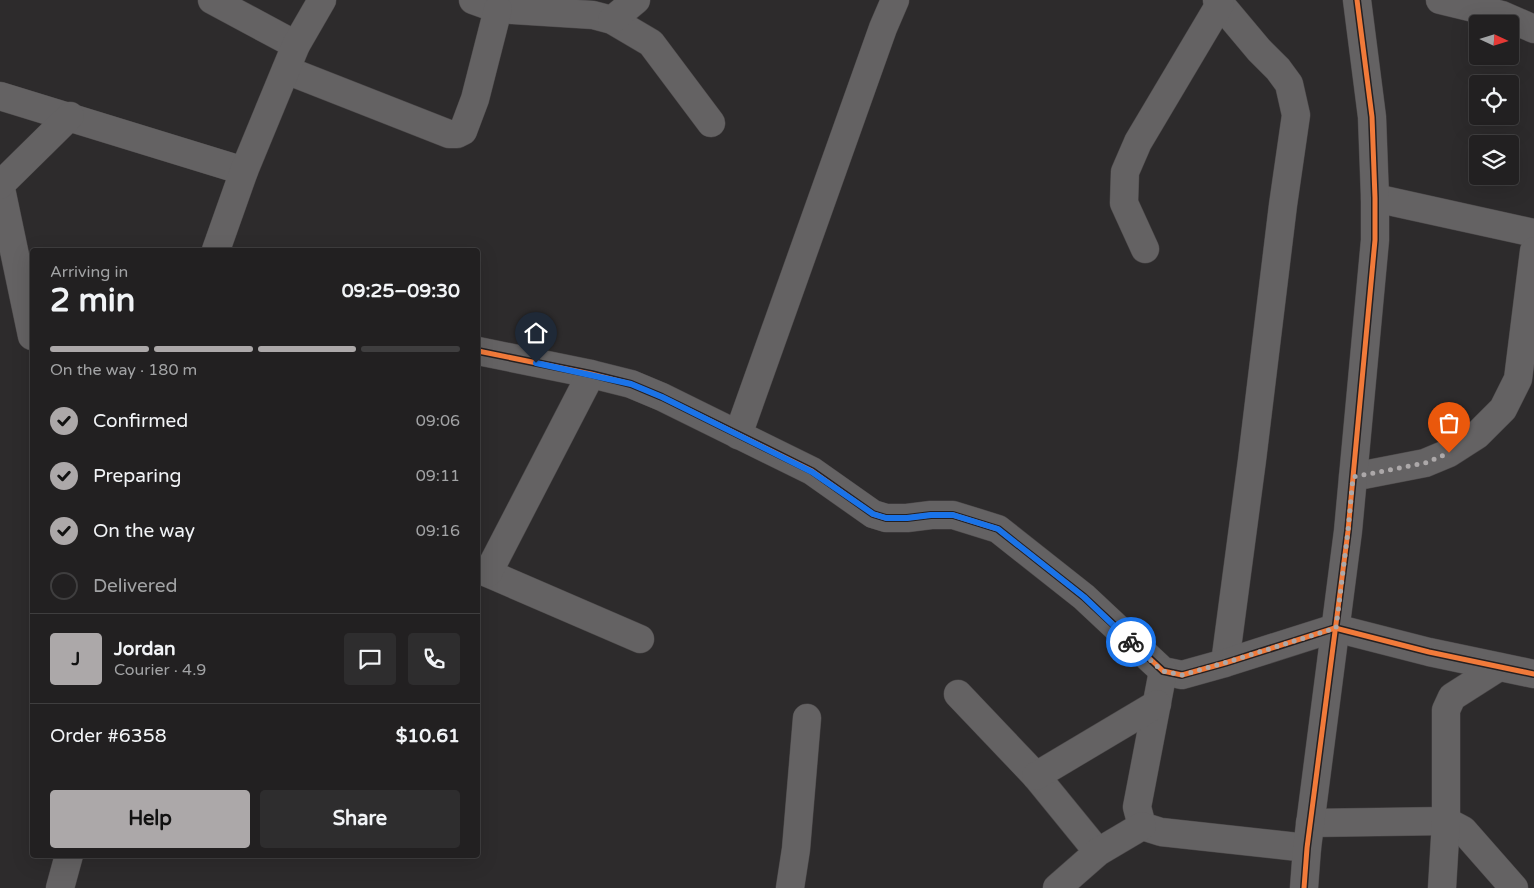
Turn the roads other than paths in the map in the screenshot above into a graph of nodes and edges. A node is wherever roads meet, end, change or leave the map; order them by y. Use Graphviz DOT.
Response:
graph roads {
  1 [pos="212,0"];
  2 [pos="322,0"];
  3 [pos="636,0"];
  4 [pos="895,0"];
  5 [pos="1357,0"];
  6 [pos="1440,0"];
  7 [pos="1219,2"];
  8 [pos="485,5"];
  9 [pos="612,20"];
  10 [pos="1534,29"];
  11 [pos="296,45"];
  12 [pos="286,70"];
  13 [pos="0,96"];
  14 [pos="70,116"];
  15 [pos="711,123"];
  16 [pos="244,170"];
  17 [pos="0,185"];
  18 [pos="1375,198"];
  19 [pos="1534,233"];
  20 [pos="217,248"];
  21 [pos="1144,249"];
  22 [pos="1534,251"];
  23 [pos="30,327"];
  24 [pos="480,351"];
  25 [pos="591,374"];
  26 [pos="738,435"];
  27 [pos="1353,477"];
  28 [pos="483,571"];
  29 [pos="1336,628"];
  30 [pos="640,639"];
  31 [pos="1224,663"];
  32 [pos="1499,667"];
  33 [pos="1162,671"];
  34 [pos="1534,674"];
  35 [pos="958,694"];
  36 [pos="1156,704"];
  37 [pos="807,718"];
  38 [pos="1036,776"];
  39 [pos="1446,821"];
  40 [pos="1142,826"];
  41 [pos="1308,835"];
  42 [pos="1098,852"];
  43 [pos="68,858"];
  44 [pos="60,888"];
  45 [pos="790,888"];
  46 [pos="1057,888"];
  47 [pos="1304,888"];
  48 [pos="1442,888"];
  49 [pos="1514,888"];
  1 -- 11 [label="street"];
  2 -- 11 [label="street"];
  3 -- 9 [label="street"];
  4 -- 26 [label="street"];
  5 -- 18 [label="street"];
  6 -- 10 [label="street"];
  7 -- 21 [label="street"];
  7 -- 31 [label="street"];
  8 -- 9 [label="street"];
  8 -- 12 [label="street"];
  9 -- 15 [label="street"];
  11 -- 12 [label="street"];
  12 -- 16 [label="street"];
  13 -- 14 [label="street"];
  14 -- 16 [label="street"];
  14 -- 17 [label="street"];
  16 -- 20 [label="street"];
  17 -- 23 [label="street"];
  18 -- 19 [label="street"];
  18 -- 27 [label="street"];
  22 -- 27 [label="street"];
  24 -- 25 [label="street"];
  25 -- 26 [label="street"];
  25 -- 28 [label="street"];
  26 -- 33 [label="street"];
  27 -- 29 [label="street"];
  28 -- 30 [label="street"];
  29 -- 31 [label="street"];
  29 -- 32 [label="street"];
  29 -- 41 [label="street"];
  31 -- 33 [label="street"];
  32 -- 34 [label="street"];
  32 -- 39 [label="street"];
  33 -- 36 [label="street"];
  35 -- 38 [label="street"];
  36 -- 38 [label="street"];
  36 -- 40 [label="street"];
  37 -- 45 [label="street"];
  38 -- 42 [label="street"];
  39 -- 41 [label="street"];
  39 -- 48 [label="street"];
  39 -- 49 [label="street"];
  40 -- 41 [label="street"];
  40 -- 42 [label="street"];
  41 -- 47 [label="street"];
  42 -- 46 [label="street"];
  43 -- 44 [label="street"];
}
